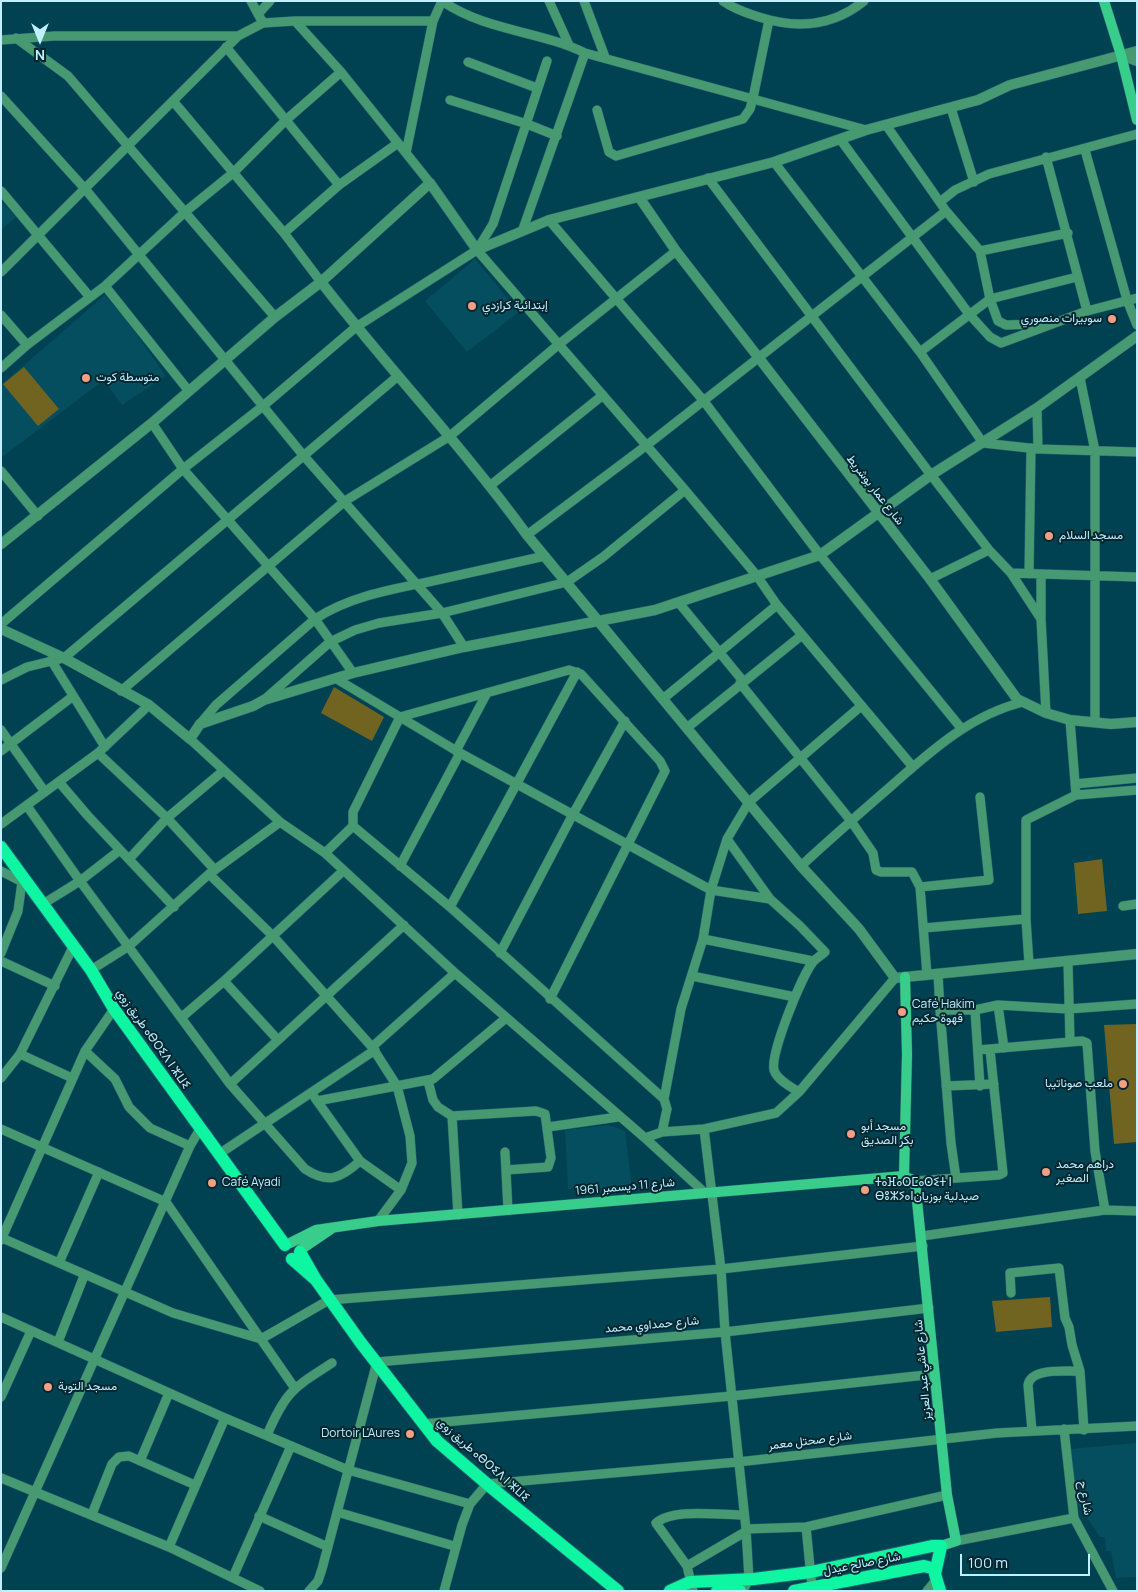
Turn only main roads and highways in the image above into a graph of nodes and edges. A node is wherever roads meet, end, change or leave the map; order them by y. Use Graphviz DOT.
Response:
graph roads {
  1 [pos="1104,1"];
  2 [pos="1135,101"];
  3 [pos="1137,120"];
  4 [pos="1,847"];
  5 [pos="900,978"];
  6 [pos="904,1176"];
  7 [pos="915,1181"];
  8 [pos="293,1250"];
  9 [pos="940,1546"];
  10 [pos="937,1580"];
  11 [pos="691,1586"];
  12 [pos="618,1591"];
  13 [pos="670,1591"];
  14 [pos="717,1591"];
  15 [pos="741,1591"];
  16 [pos="794,1591"];
  1 -- 2 [label="main road"];
  2 -- 3 [label="main road"];
  4 -- 8 [label="main road, طريق زوي ⴰⴱⵔⵉⴷ ⵏ ⵣⵡⵉ"];
  5 -- 6 [label="main road"];
  6 -- 7 [label="main road, شارع 11 ديسمبر 1961"];
  6 -- 8 [label="main road, شارع 11 ديسمبر 1961"];
  7 -- 9 [label="main road, شارع عاشي عبد العزيز"];
  8 -- 12 [label="main road, طريق زوي ⴰⴱⵔⵉⴷ ⵏ ⵣⵡⵉ"];
  9 -- 10 [label="main road"];
  9 -- 11 [label="main road"];
  10 -- 16 [label="main road, شارع صالح عيدل"];
  11 -- 13 [label="main road"];
  14 -- 15 [label="main road"];
}
